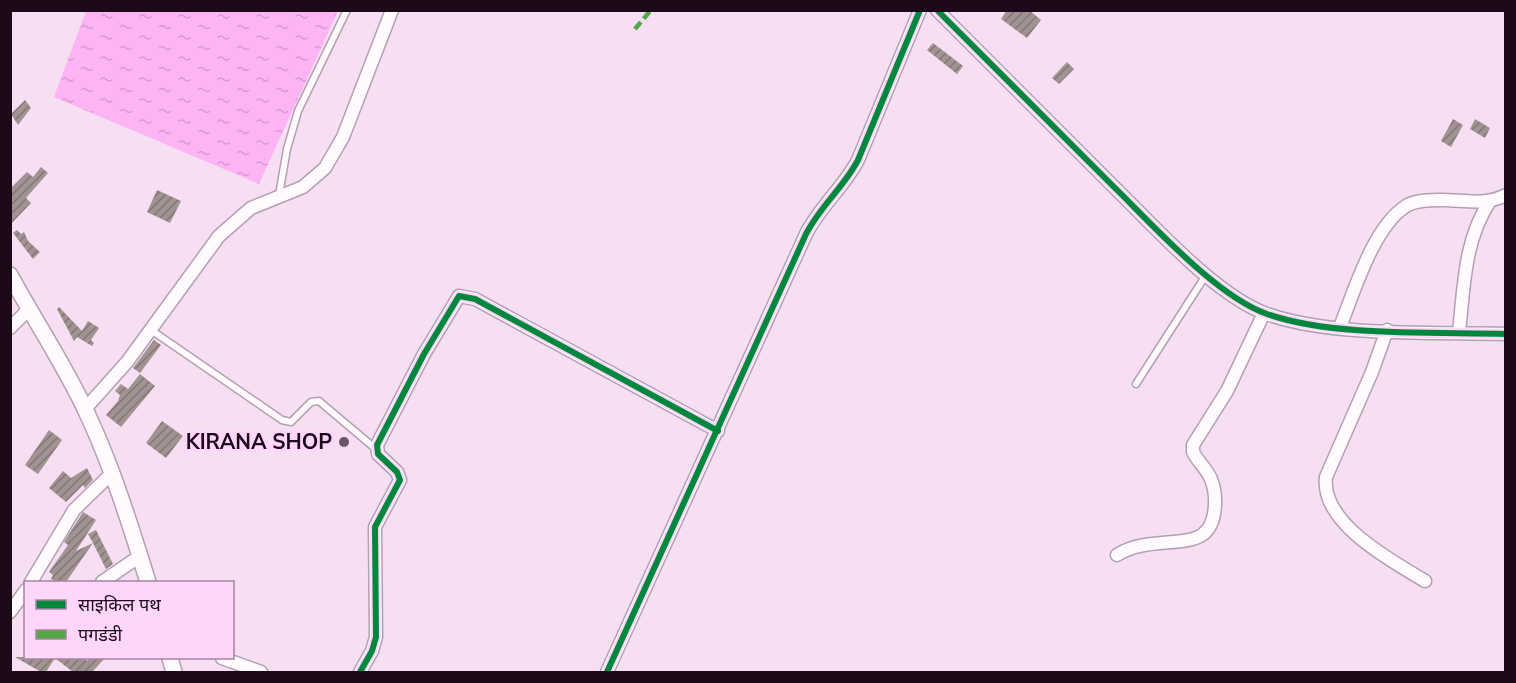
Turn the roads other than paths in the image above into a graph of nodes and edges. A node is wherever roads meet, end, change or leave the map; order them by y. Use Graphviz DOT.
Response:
graph roads {
  1 [pos="347,10"];
  2 [pos="392,10"];
  3 [pos="920,10"];
  4 [pos="937,10"];
  5 [pos="1506,195"];
  6 [pos="279,196"];
  7 [pos="1491,201"];
  8 [pos="1206,274"];
  9 [pos="10,275"];
  10 [pos="29,309"];
  11 [pos="1264,313"];
  12 [pos="1340,327"];
  13 [pos="10,328"];
  14 [pos="150,330"];
  15 [pos="1387,330"];
  16 [pos="1459,332"];
  17 [pos="1506,333"];
  18 [pos="1136,384"];
  19 [pos="85,409"];
  20 [pos="718,431"];
  21 [pos="377,450"];
  22 [pos="112,473"];
  23 [pos="1117,555"];
  24 [pos="140,556"];
  25 [pos="32,581"];
  26 [pos="103,581"];
  27 [pos="146,581"];
  28 [pos="1425,581"];
  29 [pos="24,593"];
  30 [pos="10,612"];
  31 [pos="227,659"];
  32 [pos="261,672"];
  33 [pos="360,672"];
  34 [pos="607,672"];
  1 -- 6 [label="lane"];
  2 -- 6 [label="street"];
  3 -- 20 [label="street"];
  4 -- 8 [label="street"];
  5 -- 7 [label="street"];
  6 -- 14 [label="street"];
  7 -- 12 [label="street"];
  7 -- 16 [label="street"];
  8 -- 11 [label="street"];
  8 -- 18 [label="lane"];
  9 -- 10 [label="street"];
  10 -- 13 [label="street"];
  10 -- 19 [label="street"];
  11 -- 12 [label="street"];
  11 -- 23 [label="street"];
  12 -- 15 [label="street"];
  14 -- 19 [label="street"];
  14 -- 21 [label="lane"];
  15 -- 16 [label="street"];
  15 -- 28 [label="street"];
  16 -- 17 [label="street"];
  19 -- 22 [label="street"];
  20 -- 21 [label="street"];
  20 -- 34 [label="street"];
  21 -- 33 [label="street"];
  22 -- 24 [label="street"];
  22 -- 25 [label="street"];
  24 -- 26 [label="street"];
  24 -- 27 [label="street"];
  29 -- 30 [label="street"];
  31 -- 32 [label="street"];
}
